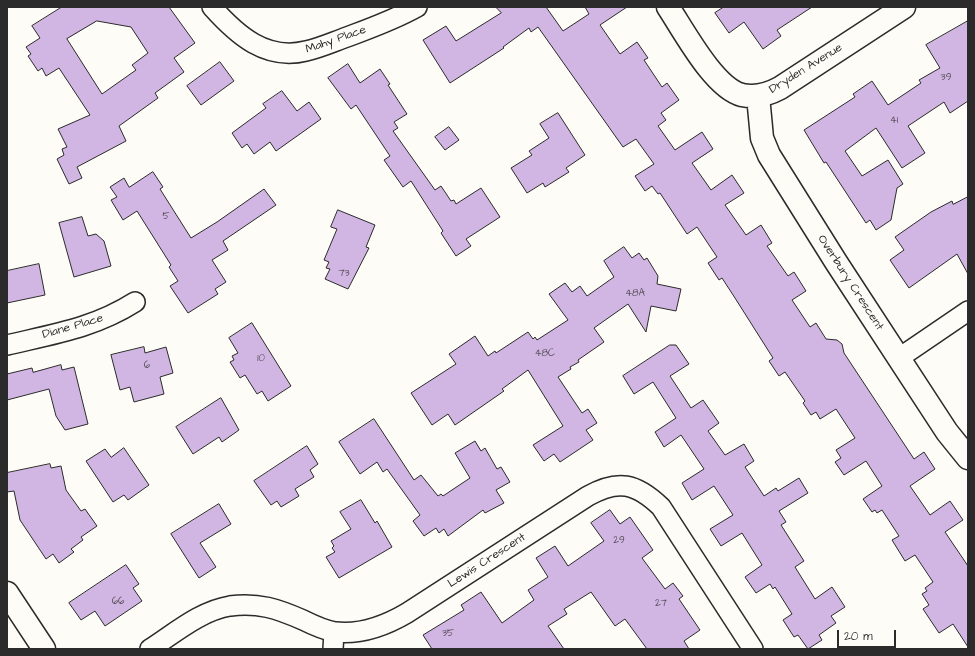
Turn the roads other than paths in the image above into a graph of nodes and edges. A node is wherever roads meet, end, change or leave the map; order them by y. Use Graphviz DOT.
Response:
graph roads {
  1 [pos="212,7"];
  2 [pos="233,7"];
  3 [pos="417,7"];
  4 [pos="668,7"];
  5 [pos="904,7"];
  6 [pos="233,29"];
  7 [pos="758,96"];
  8 [pos="135,302"];
  9 [pos="968,311"];
  10 [pos="7,345"];
  11 [pos="898,358"];
  12 [pos="968,458"];
  13 [pos="7,593"];
  14 [pos="334,640"];
  15 [pos="44,649"];
  16 [pos="150,649"];
  17 [pos="753,649"];
  1 -- 6 [label="street, Mahy Place"];
  2 -- 6 [label="street"];
  3 -- 6 [label="street, Mahy Place"];
  4 -- 7 [label="street, Dryden Avenue"];
  5 -- 7 [label="street, Dryden Avenue"];
  7 -- 11 [label="street, Overbury Crescent"];
  8 -- 10 [label="street, Diane Place"];
  9 -- 11 [label="street"];
  11 -- 12 [label="street, Overbury Crescent"];
  13 -- 15 [label="street"];
  14 -- 16 [label="street, Lewis Crescent"];
  14 -- 17 [label="street, Lewis Crescent"];
}
